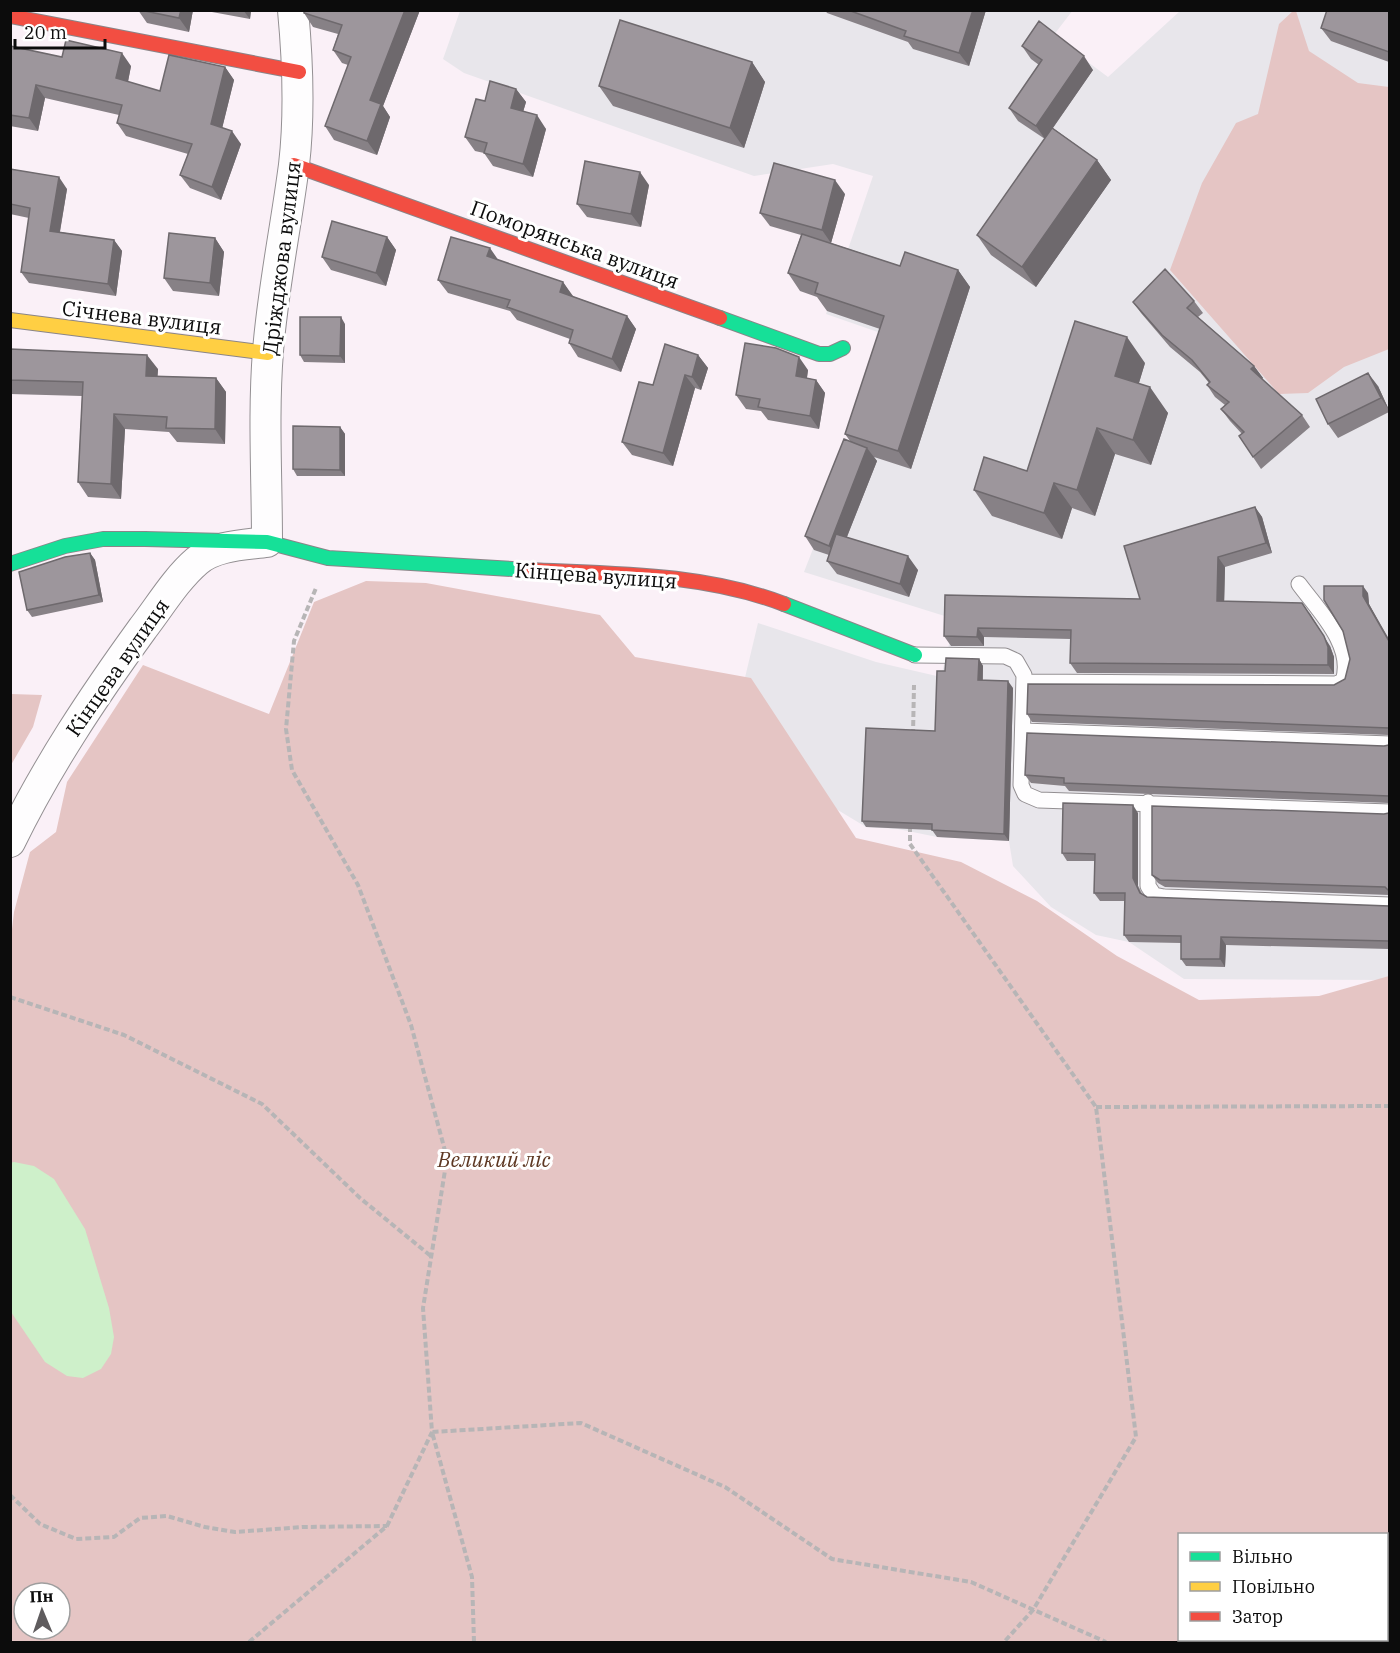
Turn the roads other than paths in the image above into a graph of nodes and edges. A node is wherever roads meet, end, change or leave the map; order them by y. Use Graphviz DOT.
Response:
graph roads {
  1 [pos="293,10"];
  2 [pos="10,16"];
  3 [pos="299,72"];
  4 [pos="294,165"];
  5 [pos="10,320"];
  6 [pos="843,348"];
  7 [pos="268,353"];
  8 [pos="267,543"];
  9 [pos="10,564"];
  10 [pos="1299,584"];
  11 [pos="915,655"];
  12 [pos="1024,682"];
  13 [pos="1023,731"];
  14 [pos="1389,744"];
  15 [pos="1148,802"];
  16 [pos="1389,812"];
  17 [pos="10,842"];
  18 [pos="1389,905"];
  1 -- 3 [label="street, Дріжджова вулиця"];
  2 -- 3 [label="street"];
  3 -- 4 [label="street, Дріжджова вулиця"];
  4 -- 6 [label="street, Поморянська вулиця"];
  4 -- 7 [label="street, Дріжджова вулиця"];
  5 -- 7 [label="street, Січнева вулиця"];
  7 -- 8 [label="street, Дріжджова вулиця"];
  8 -- 9 [label="street, Кінцева вулиця"];
  8 -- 11 [label="street, Кінцева вулиця"];
  8 -- 17 [label="street, Кінцева вулиця"];
  10 -- 12 [label="lane"];
  11 -- 12 [label="lane"];
  12 -- 13 [label="lane"];
  13 -- 14 [label="lane"];
  13 -- 15 [label="lane"];
  15 -- 16 [label="lane"];
  15 -- 18 [label="lane"];
}
